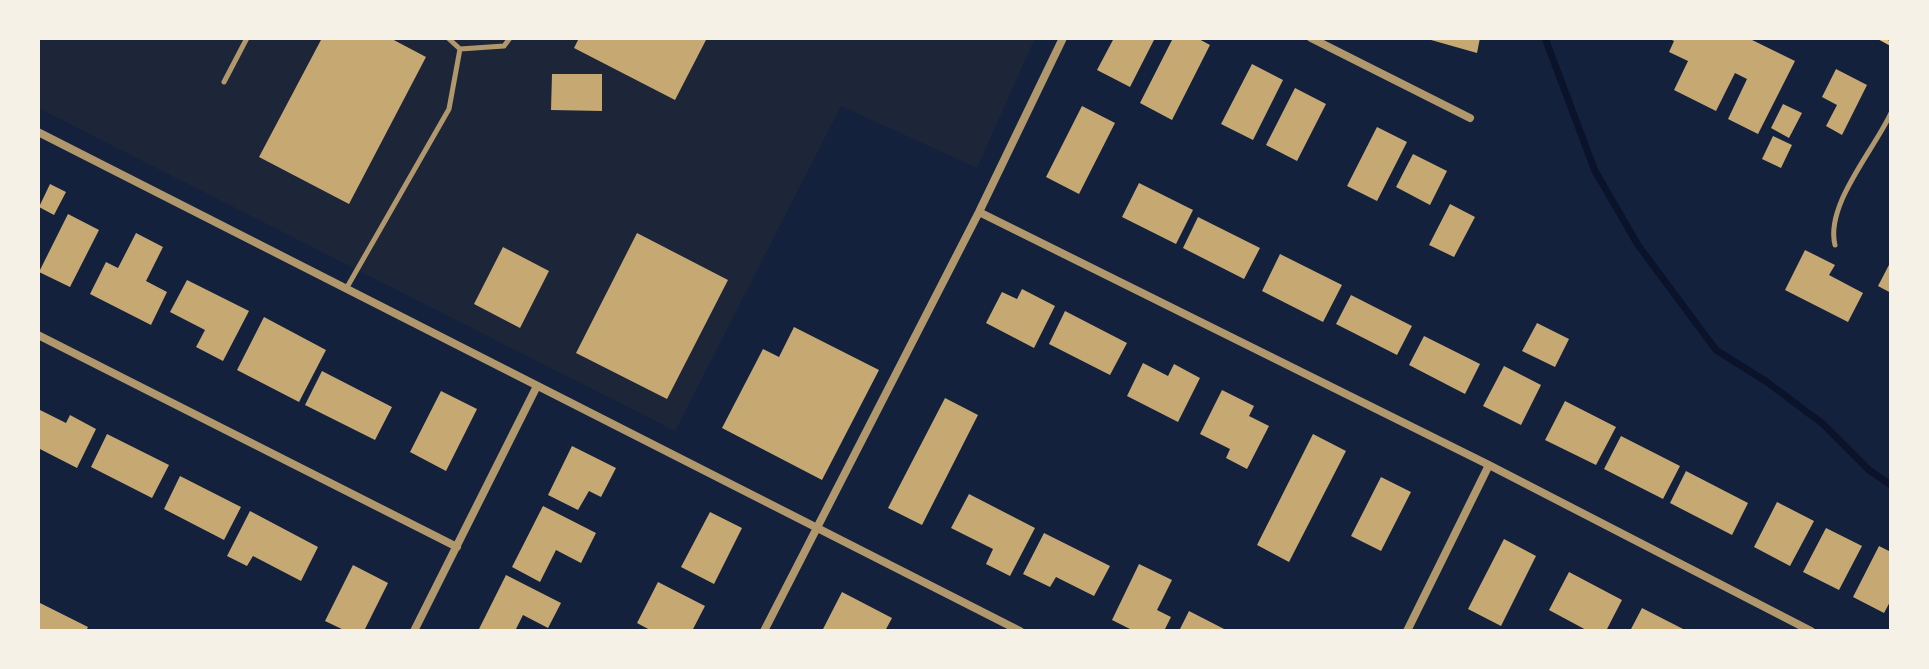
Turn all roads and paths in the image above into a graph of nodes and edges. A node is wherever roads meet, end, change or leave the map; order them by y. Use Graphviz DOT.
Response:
graph roads {
  1 [pos="247,38"];
  2 [pos="448,38"];
  3 [pos="510,38"];
  4 [pos="1063,38"];
  5 [pos="1311,38"];
  6 [pos="1880,38"];
  7 [pos="1891,44"];
  8 [pos="460,49"];
  9 [pos="224,82"];
  10 [pos="1891,113"];
  11 [pos="1470,118"];
  12 [pos="38,132"];
  13 [pos="979,212"];
  14 [pos="1835,245"];
  15 [pos="346,289"];
  16 [pos="38,335"];
  17 [pos="537,386"];
  18 [pos="1489,465"];
  19 [pos="818,528"];
  20 [pos="457,547"];
  21 [pos="414,631"];
  22 [pos="764,631"];
  23 [pos="1020,631"];
  24 [pos="1407,631"];
  25 [pos="1811,631"];
  1 -- 9 [label="lane"];
  2 -- 8 [label="lane"];
  3 -- 8 [label="lane"];
  4 -- 13 [label="street"];
  5 -- 11 [label="street"];
  6 -- 7 [label="path"];
  8 -- 15 [label="lane"];
  10 -- 14 [label="lane"];
  12 -- 15 [label="street"];
  13 -- 18 [label="street"];
  13 -- 19 [label="street"];
  15 -- 17 [label="street"];
  16 -- 20 [label="street"];
  17 -- 19 [label="street"];
  17 -- 20 [label="street"];
  18 -- 24 [label="street"];
  18 -- 25 [label="street"];
  19 -- 22 [label="street"];
  19 -- 23 [label="street"];
  20 -- 21 [label="street"];
}
